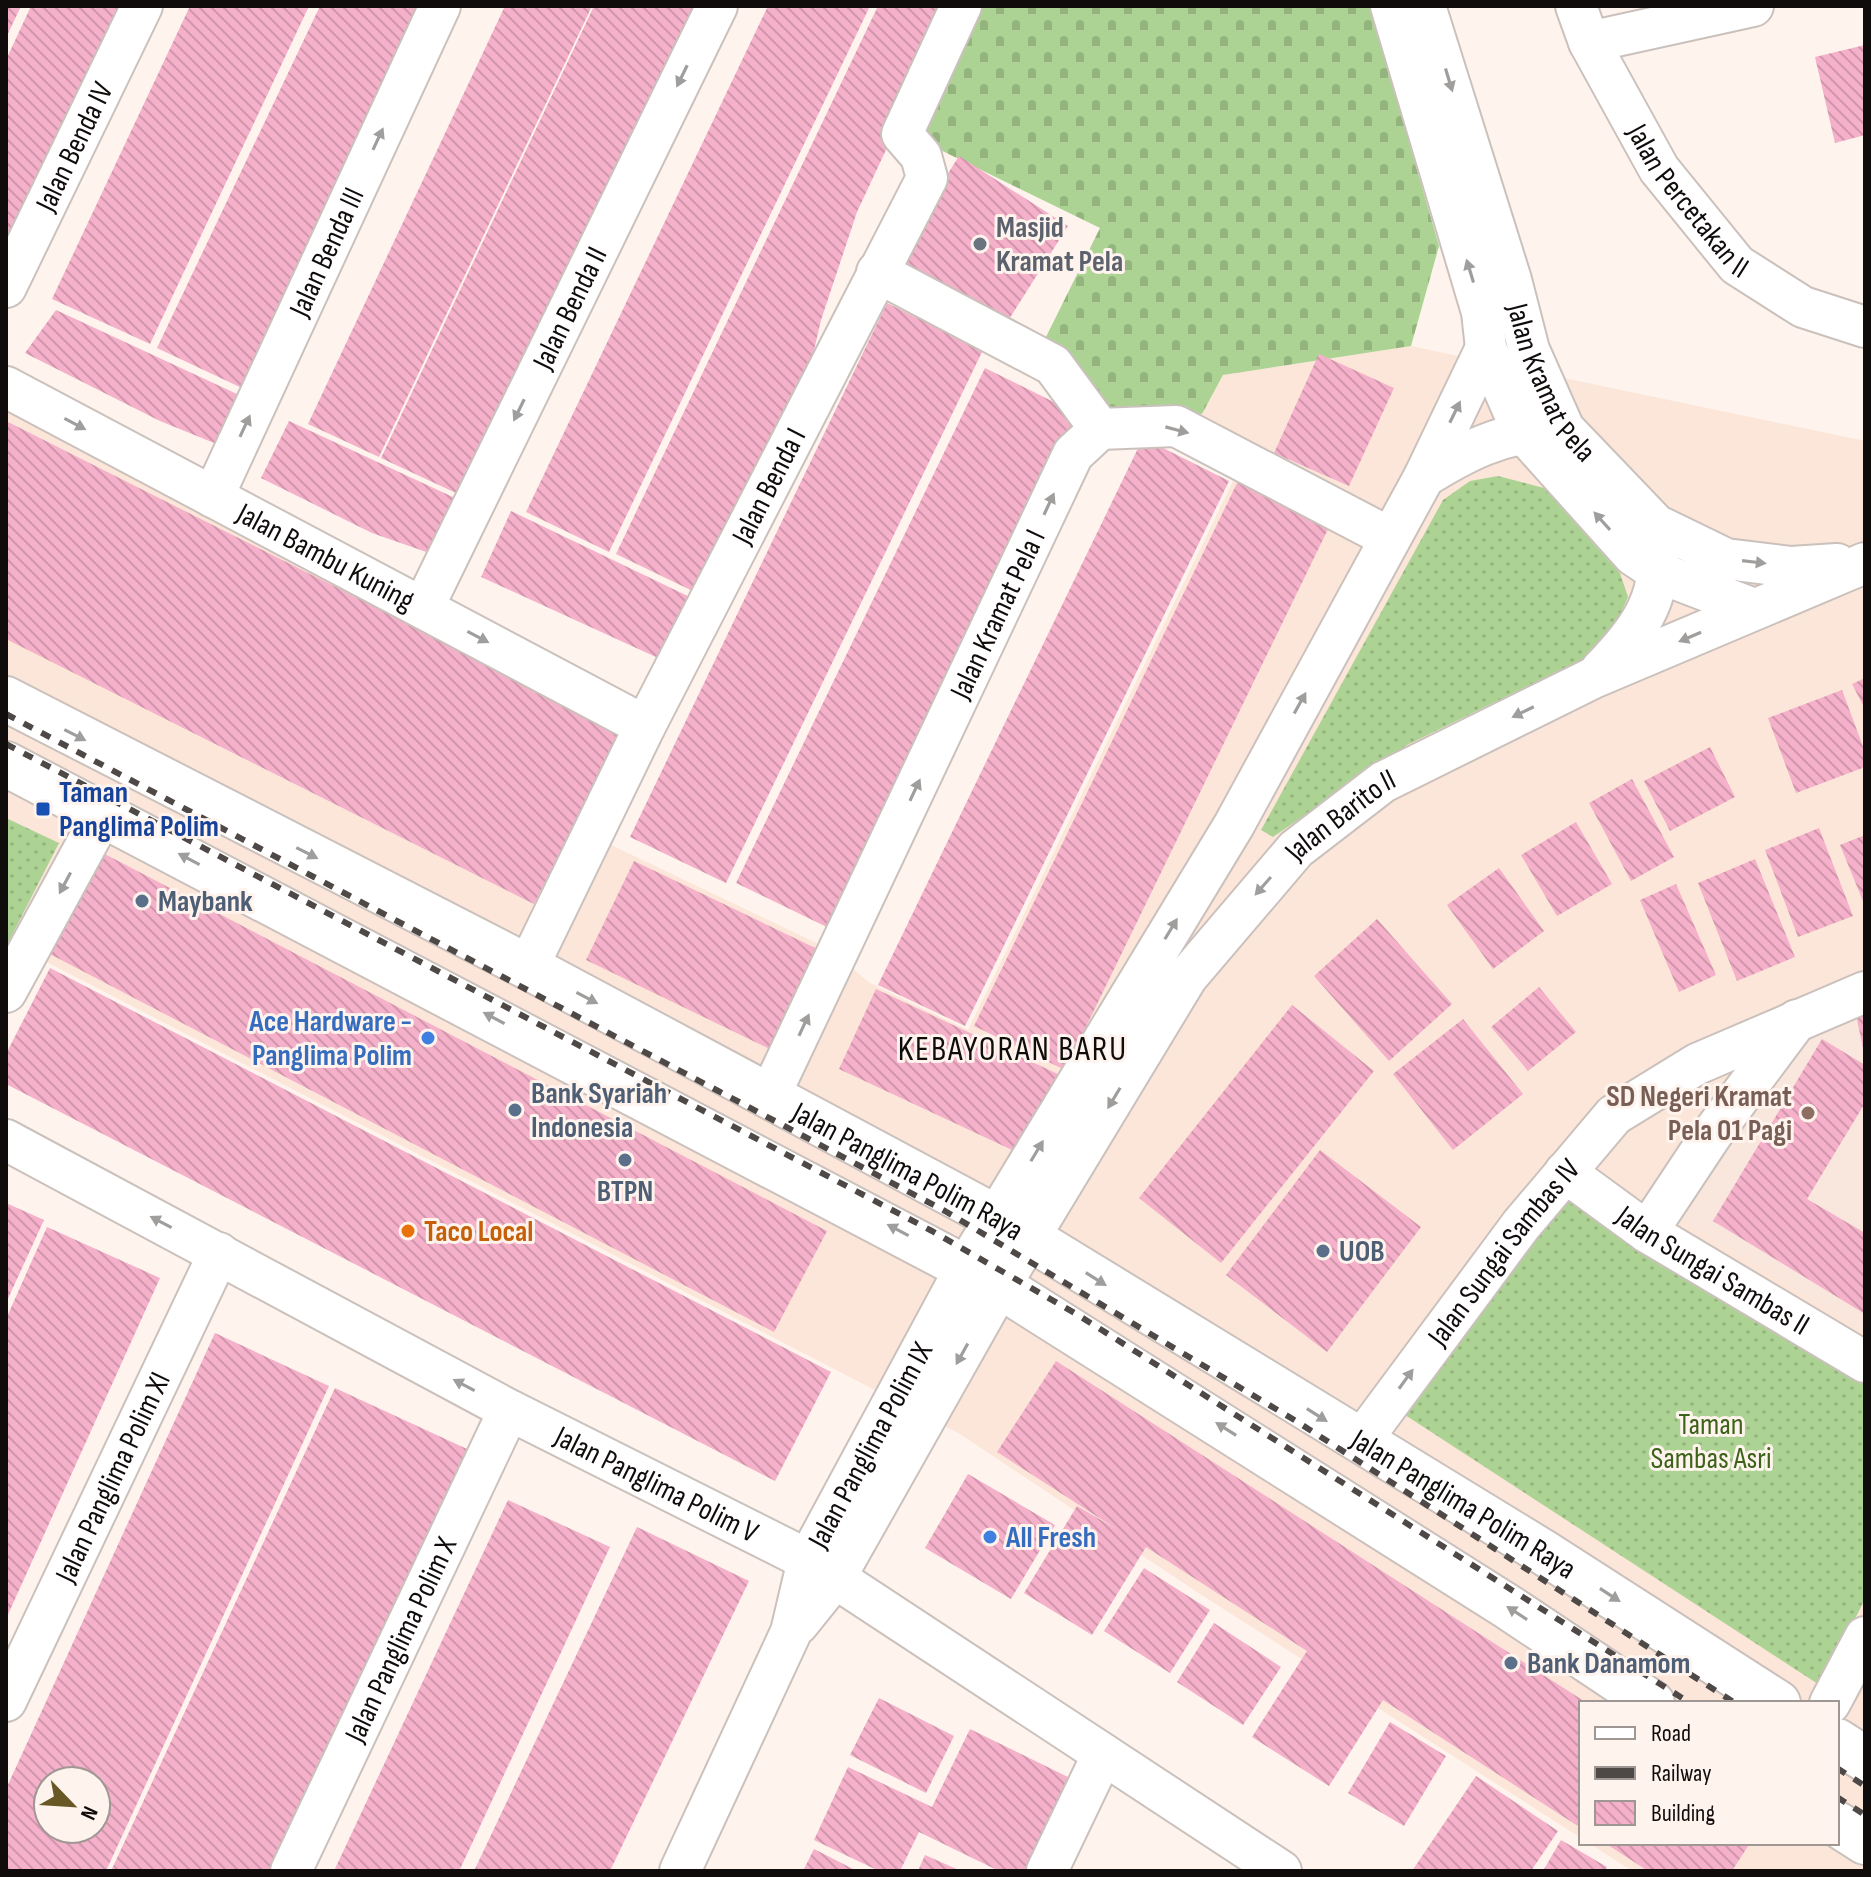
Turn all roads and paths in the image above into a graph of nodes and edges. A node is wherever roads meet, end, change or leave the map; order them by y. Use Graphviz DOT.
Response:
graph roads {
  1 [pos="142,6"];
  2 [pos="440,6"];
  3 [pos="717,6"];
  4 [pos="961,6"];
  5 [pos="1391,6"];
  6 [pos="1425,6"];
  7 [pos="1753,6"];
  8 [pos="1582,24"];
  9 [pos="877,272"];
  10 [pos="6,287"];
  11 [pos="1865,327"];
  12 [pos="1486,348"];
  13 [pos="6,387"];
  14 [pos="1100,429"];
  15 [pos="1564,429"];
  16 [pos="1522,431"];
  17 [pos="1424,477"];
  18 [pos="213,497"];
  19 [pos="1656,525"];
  20 [pos="1390,538"];
  21 [pos="1865,562"];
  22 [pos="1660,573"];
  23 [pos="423,608"];
  24 [pos="1754,609"];
  25 [pos="1593,678"];
  26 [pos="6,699"];
  27 [pos="645,726"];
  28 [pos="9,773"];
  29 [pos="103,814"];
  30 [pos="528,967"];
  31 [pos="6,992"];
  32 [pos="1865,992"];
  33 [pos="1797,1020"];
  34 [pos="770,1095"];
  35 [pos="6,1140"];
  36 [pos="1565,1172"];
  37 [pos="1012,1228"];
  38 [pos="1647,1232"];
  39 [pos="219,1253"];
  40 [pos="983,1276"];
  41 [pos="1865,1362"];
  42 [pos="509,1410"];
  43 [pos="1360,1442"];
  44 [pos="822,1569"];
  45 [pos="1865,1637"];
  46 [pos="6,1701"];
  47 [pos="1649,1701"];
  48 [pos="1775,1701"];
  49 [pos="1831,1701"];
  50 [pos="1839,1742"];
  51 [pos="1103,1754"];
  52 [pos="1865,1759"];
  53 [pos="1839,1825"];
  54 [pos="1865,1842"];
  55 [pos="291,1871"];
  56 [pos="680,1871"];
  57 [pos="1047,1871"];
  58 [pos="1281,1871"];
  1 -- 10 [label="street, Jalan Benda IV"];
  18 -- 2 [label="street, Jalan Benda III, one-way"];
  3 -- 23 [label="street, Jalan Benda II, one-way"];
  4 -- 9 [label="street, Jalan Benda I"];
  12 -- 5 [label="street, Jalan Kramat Pela, one-way"];
  6 -- 15 [label="street, Jalan Kramat Pela, one-way"];
  7 -- 8 [label="street"];
  8 -- 11 [label="street, Jalan Percetakan II"];
  9 -- 14 [label="street"];
  9 -- 27 [label="street, Jalan Benda I"];
  12 -- 16 [label="street, Jalan Kramat Pela"];
  17 -- 12 [label="street, Jalan Barito II, one-way"];
  13 -- 18 [label="street, Jalan Bambu Kuning, one-way"];
  14 -- 20 [label="street, one-way"];
  34 -- 14 [label="street, Jalan Kramat Pela I, one-way"];
  15 -- 16 [label="street"];
  15 -- 19 [label="street, Jalan Kramat Pela"];
  16 -- 17 [label="street"];
  22 -- 16 [label="street, Jalan Kramat Pela, one-way"];
  17 -- 20 [label="street, Jalan Barito II"];
  18 -- 23 [label="street, Jalan Bambu Kuning"];
  19 -- 21 [label="street, Jalan Kramat Pela, one-way"];
  19 -- 22 [label="street"];
  37 -- 20 [label="street, Jalan Barito II, one-way"];
  21 -- 24 [label="street, Jalan Barito II"];
  22 -- 24 [label="street, Jalan Kramat Pela"];
  22 -- 25 [label="street"];
  23 -- 27 [label="street, Jalan Bambu Kuning, one-way"];
  24 -- 25 [label="street, Jalan Barito II, one-way"];
  25 -- 37 [label="street, Jalan Barito II, one-way"];
  26 -- 30 [label="main road, Jalan Panglima Polim Raya, one-way"];
  27 -- 30 [label="street, Jalan Benda I"];
  28 -- 29 [label="main road, Jalan Panglima Polim Raya"];
  29 -- 31 [label="street, one-way"];
  40 -- 29 [label="main road, Jalan Panglima Polim Raya, one-way"];
  30 -- 34 [label="main road, Jalan Panglima Polim Raya, one-way"];
  32 -- 33 [label="street, Jalan Sungai Sambas IV"];
  33 -- 36 [label="street, Jalan Sungai Sambas IV"];
  33 -- 38 [label="street"];
  34 -- 37 [label="main road, Jalan Panglima Polim Raya"];
  39 -- 35 [label="street, Jalan Panglima Polim V, one-way"];
  36 -- 38 [label="street, Jalan Sungai Sambas II"];
  43 -- 36 [label="street, Jalan Sungai Sambas IV, one-way"];
  37 -- 40 [label="street, Jalan Barito II"];
  37 -- 43 [label="main road, Jalan Panglima Polim Raya, one-way"];
  38 -- 41 [label="street, Jalan Sungai Sambas II"];
  42 -- 39 [label="street, Jalan Panglima Polim V, one-way"];
  39 -- 46 [label="street, Jalan Panglima Polim XI"];
  40 -- 44 [label="street, Jalan Panglima Polim IX"];
  47 -- 40 [label="main road, Jalan Panglima Polim Raya, one-way"];
  42 -- 44 [label="street, Jalan Panglima Polim V"];
  42 -- 55 [label="street, Jalan Panglima Polim X"];
  43 -- 48 [label="main road, Jalan Panglima Polim Raya, one-way"];
  44 -- 51 [label="street, Jalan Panglima Polim V"];
  44 -- 56 [label="street, Jalan Panglima Polim IX"];
  45 -- 49 [label="street"];
  50 -- 52 [label="main road"];
  51 -- 57 [label="street"];
  51 -- 58 [label="street, Jalan Panglima Polim V"];
  53 -- 54 [label="main road"];
}
